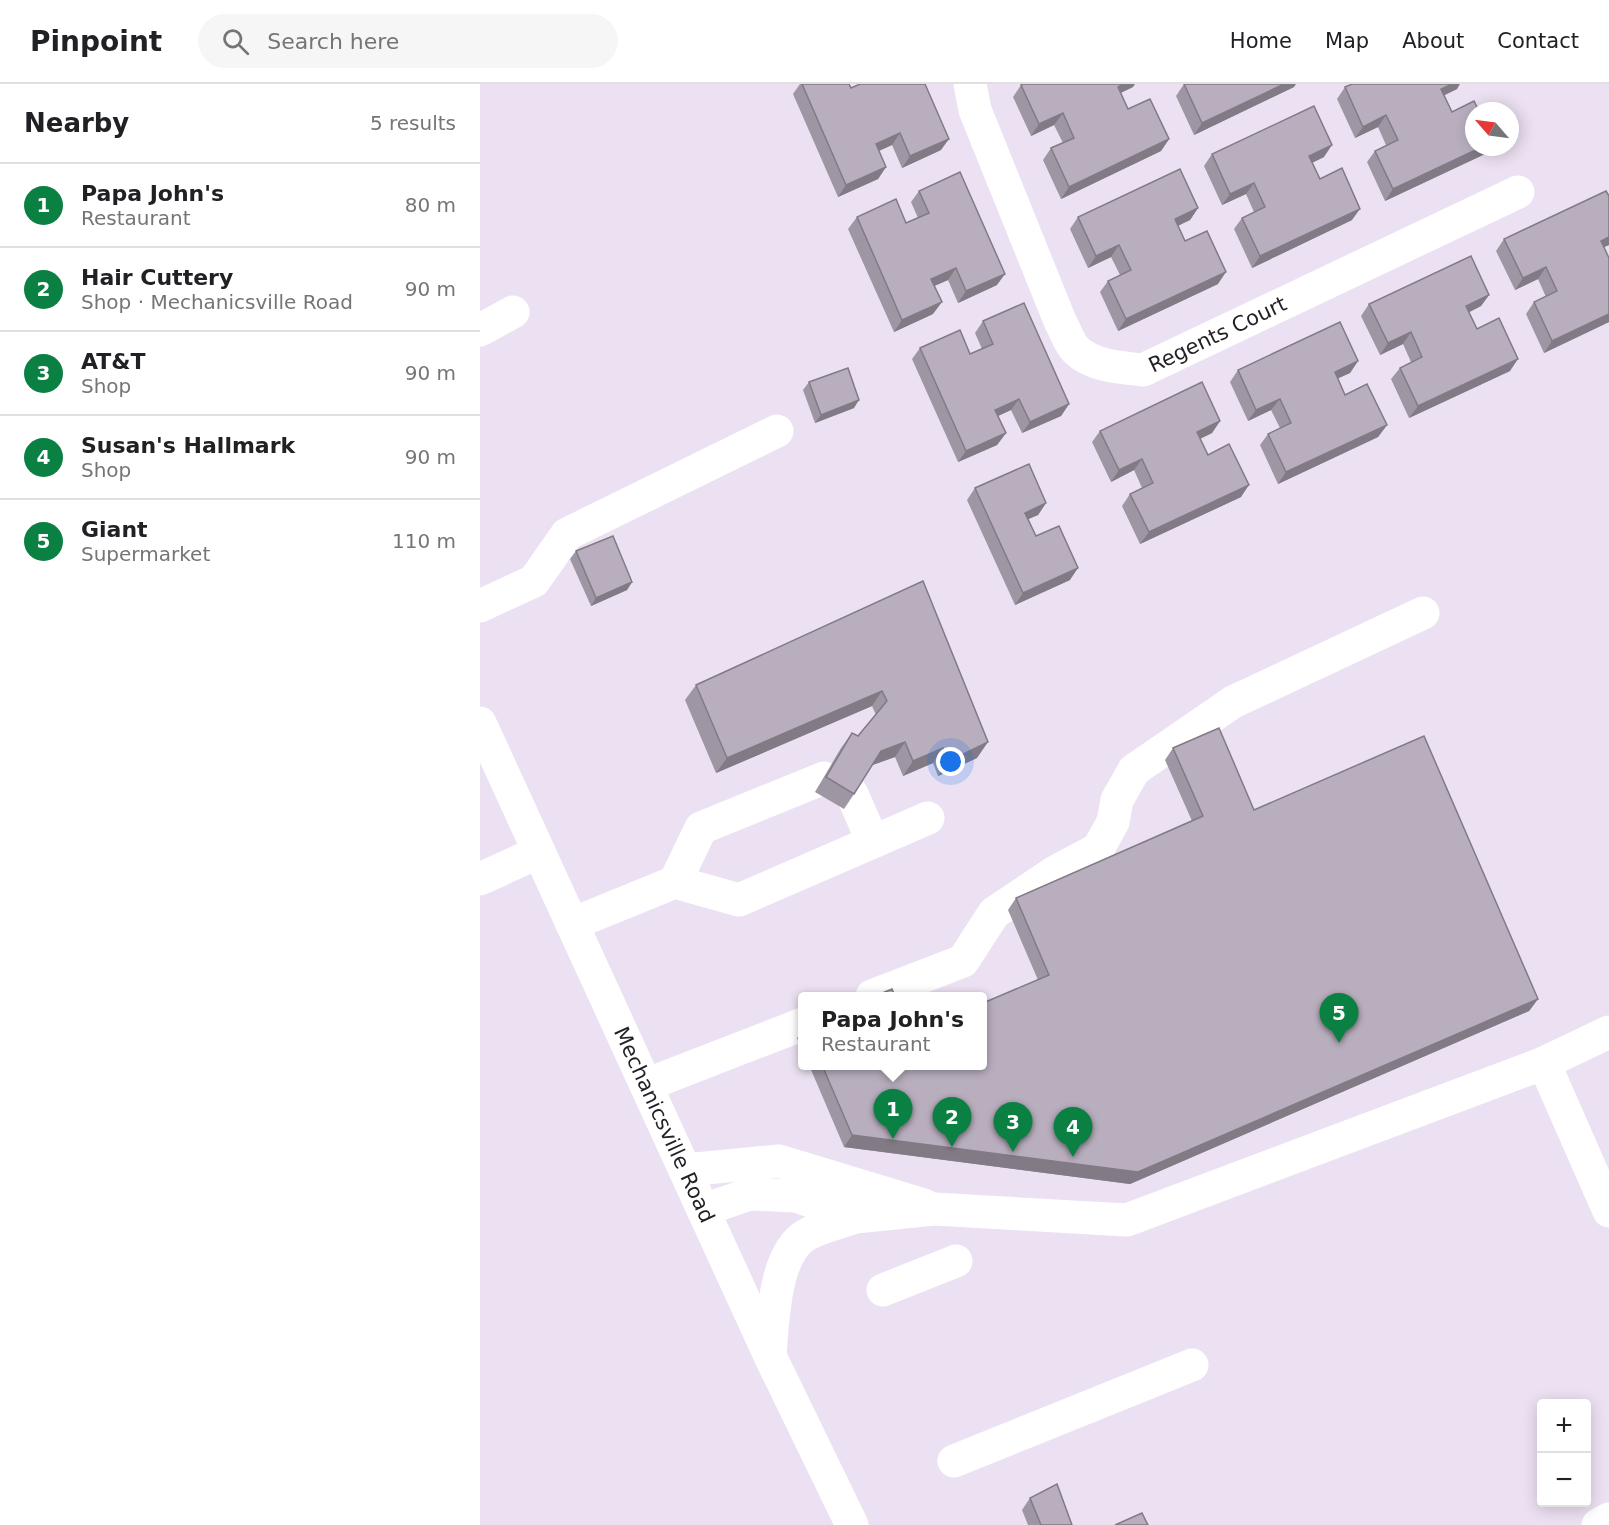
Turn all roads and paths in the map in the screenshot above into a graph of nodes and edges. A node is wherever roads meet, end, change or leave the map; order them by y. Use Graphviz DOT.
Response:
graph roads {
  1 [pos="970,84"];
  2 [pos="1518,192"];
  3 [pos="513,312"];
  4 [pos="480,330"];
  5 [pos="777,431"];
  6 [pos="480,606"];
  7 [pos="1423,613"];
  8 [pos="480,723"];
  9 [pos="824,778"];
  10 [pos="852,794"];
  11 [pos="928,818"];
  12 [pos="873,842"];
  13 [pos="539,852"];
  14 [pos="480,879"];
  15 [pos="675,882"];
  16 [pos="572,924"];
  17 [pos="882,992"];
  18 [pos="798,1026"];
  19 [pos="1609,1032"];
  20 [pos="1544,1063"];
  21 [pos="646,1085"];
  22 [pos="685,1170"];
  23 [pos="934,1209"];
  24 [pos="703,1210"];
  25 [pos="1609,1211"];
  26 [pos="855,1217"];
  27 [pos="956,1262"];
  28 [pos="883,1290"];
  29 [pos="770,1356"];
  30 [pos="1192,1365"];
  31 [pos="954,1461"];
  32 [pos="1609,1520"];
  33 [pos="852,1525"];
  34 [pos="1598,1525"];
  1 -- 2 [label="street, Regents Court"];
  3 -- 4 [label="street"];
  5 -- 6 [label="street"];
  7 -- 17 [label="street"];
  8 -- 13 [label="street, Mechanicsville Road"];
  9 -- 15 [label="street"];
  10 -- 12 [label="street"];
  11 -- 12 [label="street"];
  12 -- 15 [label="street"];
  13 -- 14 [label="street"];
  13 -- 16 [label="street, Mechanicsville Road"];
  15 -- 16 [label="street"];
  16 -- 21 [label="street, Mechanicsville Road"];
  18 -- 21 [label="street"];
  19 -- 20 [label="street"];
  20 -- 23 [label="street"];
  20 -- 25 [label="street"];
  21 -- 22 [label="street, Mechanicsville Road"];
  22 -- 23 [label="street"];
  22 -- 24 [label="street, Mechanicsville Road"];
  23 -- 26 [label="street"];
  24 -- 26 [label="street"];
  24 -- 29 [label="street, Mechanicsville Road"];
  26 -- 29 [label="street"];
  27 -- 28 [label="street"];
  29 -- 33 [label="street, Mechanicsville Road"];
  30 -- 31 [label="street"];
  32 -- 34 [label="street"];
}
